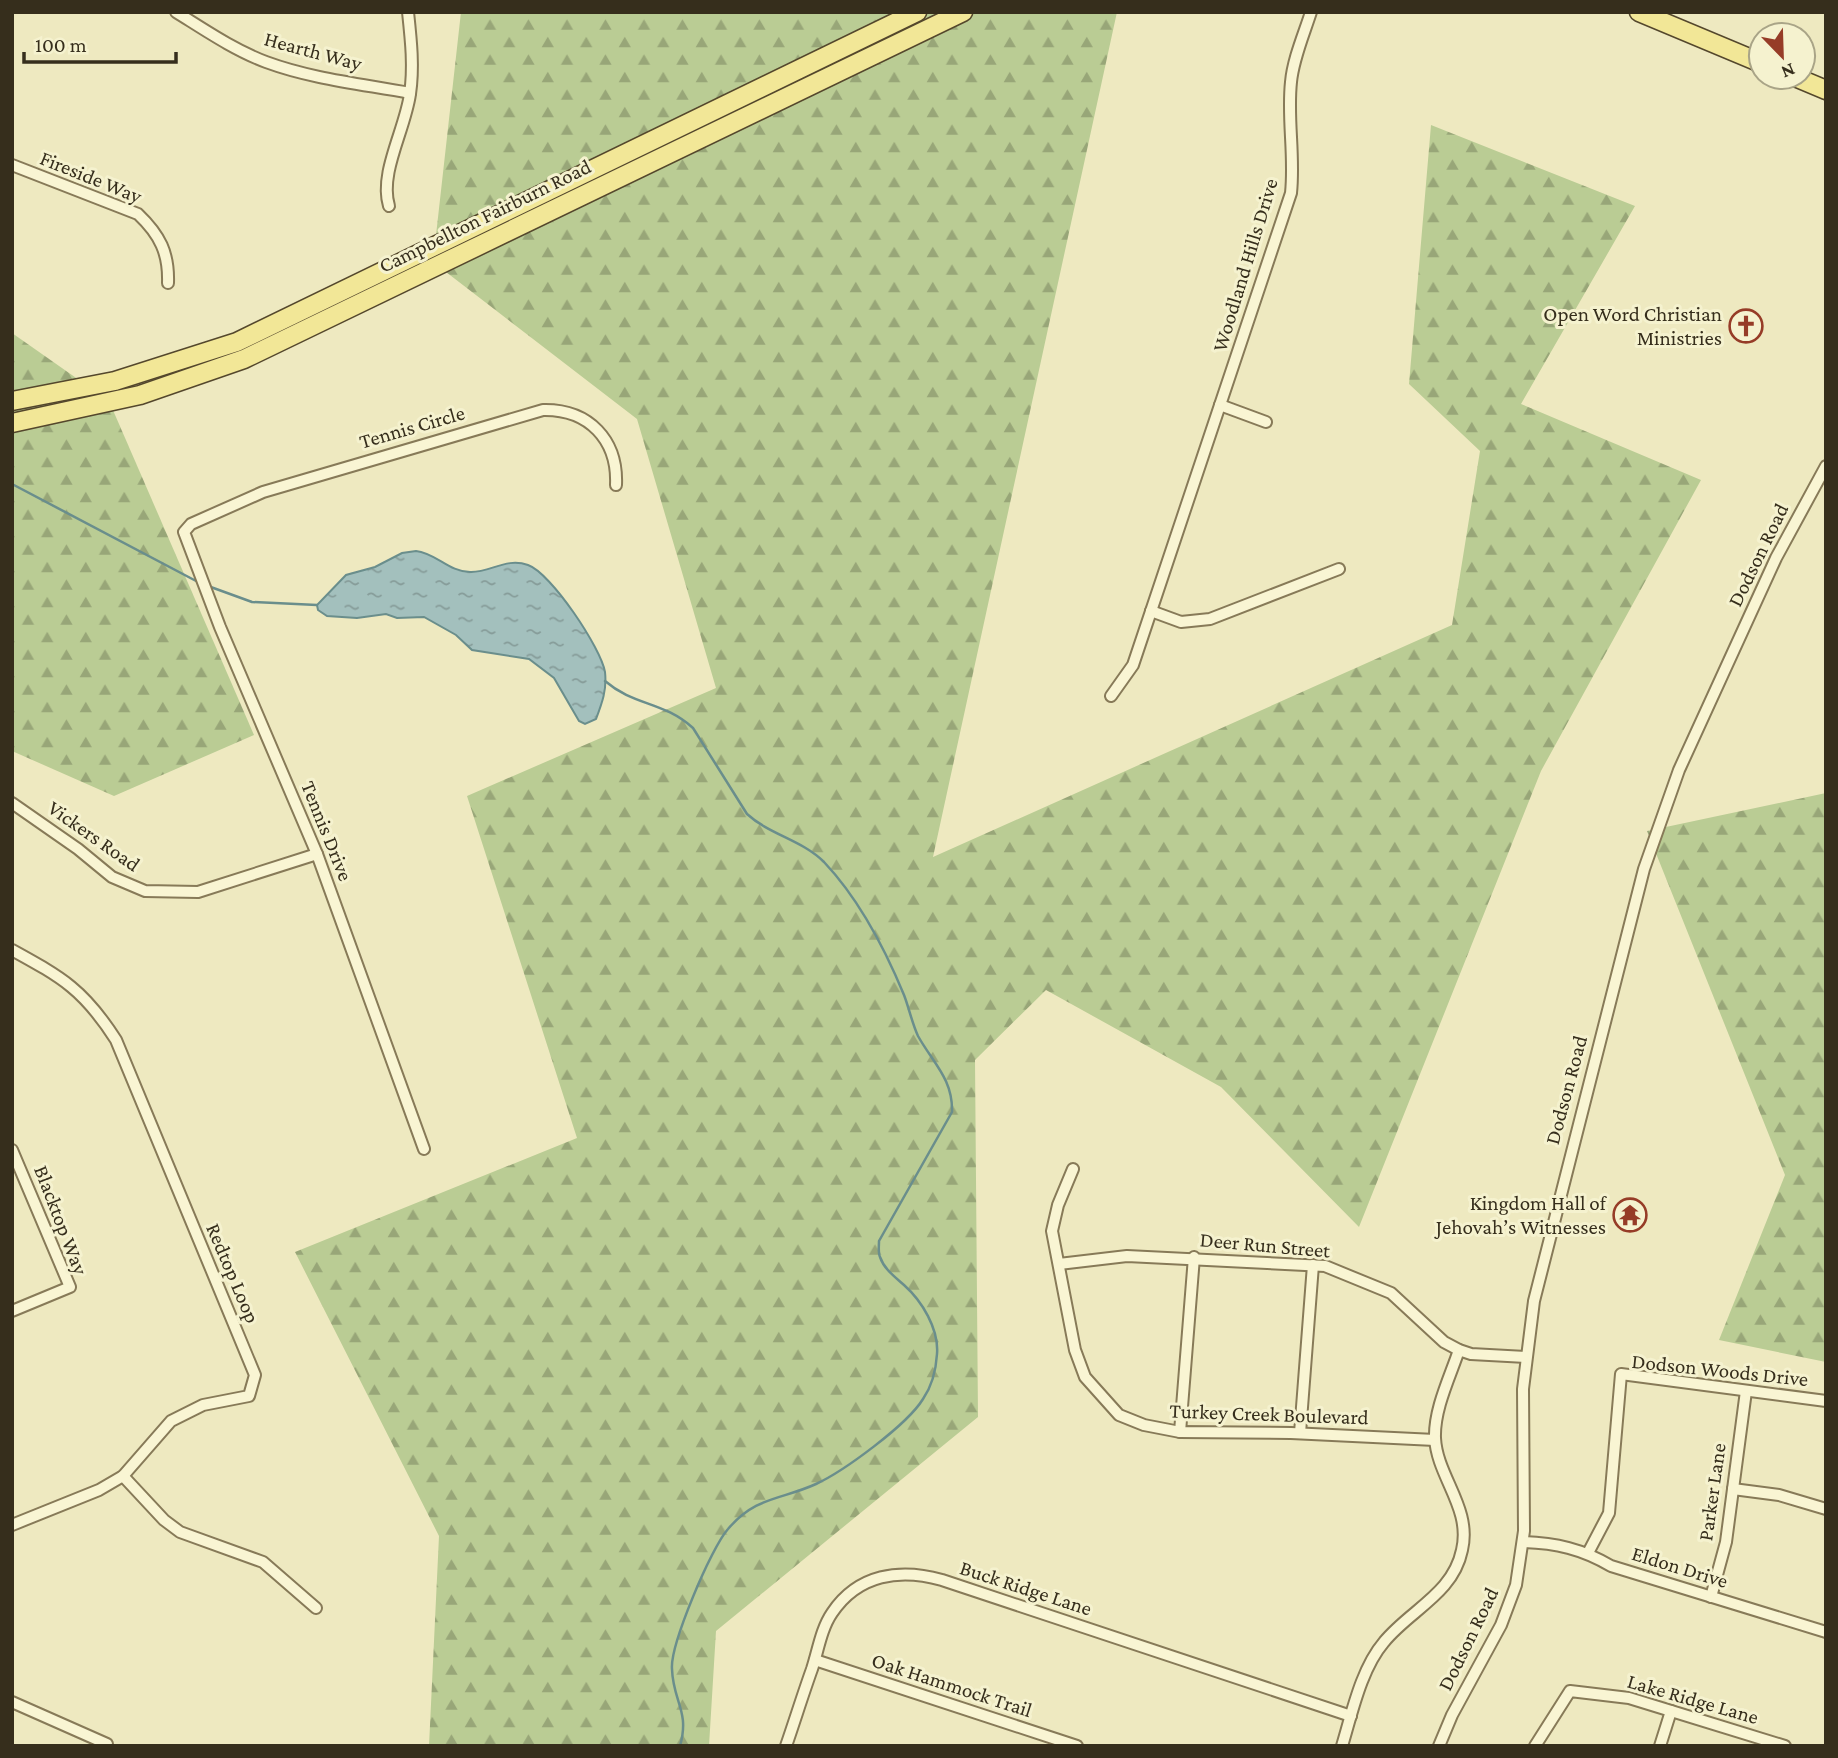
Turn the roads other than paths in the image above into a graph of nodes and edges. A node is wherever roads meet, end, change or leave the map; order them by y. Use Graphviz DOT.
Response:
graph roads {
  1 [pos="176,12"];
  2 [pos="408,12"];
  3 [pos="917,12"];
  4 [pos="963,12"];
  5 [pos="1311,12"];
  6 [pos="1639,12"];
  7 [pos="1663,17"];
  8 [pos="1747,56"];
  9 [pos="410,93"];
  10 [pos="12,165"];
  11 [pos="389,206"];
  12 [pos="169,284"];
  13 [pos="12,401"];
  14 [pos="1220,405"];
  15 [pos="1266,422"];
  16 [pos="12,423"];
  17 [pos="1826,467"];
  18 [pos="616,485"];
  19 [pos="184,532"];
  20 [pos="1339,569"];
  21 [pos="1151,611"];
  22 [pos="1111,696"];
  23 [pos="12,803"];
  24 [pos="317,854"];
  25 [pos="12,950"];
  26 [pos="424,1149"];
  27 [pos="12,1150"];
  28 [pos="1073,1169"];
  29 [pos="1195,1257"];
  30 [pos="1059,1264"];
  31 [pos="1313,1265"];
  32 [pos="12,1311"];
  33 [pos="1459,1350"];
  34 [pos="1526,1357"];
  35 [pos="1746,1391"];
  36 [pos="1826,1401"];
  37 [pos="1180,1432"];
  38 [pos="1300,1433"];
  39 [pos="1435,1440"];
  40 [pos="122,1476"];
  41 [pos="1733,1489"];
  42 [pos="1826,1509"];
  43 [pos="12,1525"];
  44 [pos="1523,1542"];
  45 [pos="1588,1553"];
  46 [pos="1711,1597"];
  47 [pos="316,1608"];
  48 [pos="1826,1632"];
  49 [pos="815,1660"];
  50 [pos="12,1702"];
  51 [pos="1671,1711"];
  52 [pos="1351,1716"];
  53 [pos="107,1744"];
  54 [pos="786,1746"];
  55 [pos="1077,1746"];
  56 [pos="1342,1746"];
  57 [pos="1439,1746"];
  58 [pos="1535,1746"];
  59 [pos="1660,1746"];
  60 [pos="1785,1746"];
  1 -- 9 [label="street, Hearth Way"];
  2 -- 9 [label="street"];
  3 -- 13 [label="main road, Campbellton Fairburn Road"];
  4 -- 16 [label="main road, Campbellton Fairburn Road"];
  5 -- 14 [label="street, Woodland Hills Drive"];
  6 -- 7 [label="main road"];
  7 -- 8 [label="main road"];
  9 -- 11 [label="street"];
  10 -- 12 [label="street, Fireside Way"];
  14 -- 15 [label="street"];
  14 -- 21 [label="street, Woodland Hills Drive"];
  17 -- 34 [label="street, Dodson Road"];
  18 -- 19 [label="street, Tennis Circle"];
  19 -- 24 [label="street, Tennis Drive"];
  20 -- 21 [label="street"];
  21 -- 22 [label="street, Woodland Hills Drive"];
  23 -- 24 [label="street, Vickers Road"];
  24 -- 26 [label="street, Tennis Drive"];
  25 -- 40 [label="street, Redtop Loop"];
  27 -- 32 [label="street, Blacktop Way"];
  28 -- 30 [label="street, Turkey Creek Boulevard"];
  29 -- 30 [label="street, Deer Run Street"];
  29 -- 31 [label="street, Deer Run Street"];
  29 -- 37 [label="street"];
  30 -- 37 [label="street, Turkey Creek Boulevard"];
  31 -- 33 [label="street, Deer Run Street"];
  31 -- 38 [label="street"];
  33 -- 34 [label="street, Deer Run Street"];
  33 -- 39 [label="street"];
  34 -- 44 [label="street, Dodson Road"];
  35 -- 36 [label="street, Dodson Woods Drive"];
  35 -- 41 [label="street, Parker Lane"];
  35 -- 45 [label="street, Dodson Woods Drive"];
  37 -- 38 [label="street, Turkey Creek Boulevard"];
  38 -- 39 [label="street, Turkey Creek Boulevard"];
  39 -- 52 [label="street"];
  40 -- 43 [label="street, Redtop Loop"];
  40 -- 47 [label="street"];
  41 -- 42 [label="street"];
  41 -- 46 [label="street, Parker Lane"];
  44 -- 45 [label="street, Eldon Drive"];
  44 -- 57 [label="street, Dodson Road"];
  45 -- 46 [label="street, Eldon Drive"];
  46 -- 48 [label="street, Eldon Drive"];
  49 -- 52 [label="street, Buck Ridge Lane"];
  49 -- 54 [label="street, Buck Ridge Lane"];
  49 -- 55 [label="street, Oak Hammock Trail"];
  50 -- 53 [label="street"];
  51 -- 58 [label="street, Lake Ridge Lane"];
  51 -- 59 [label="street"];
  51 -- 60 [label="street, Lake Ridge Lane"];
  52 -- 56 [label="street"];
}
